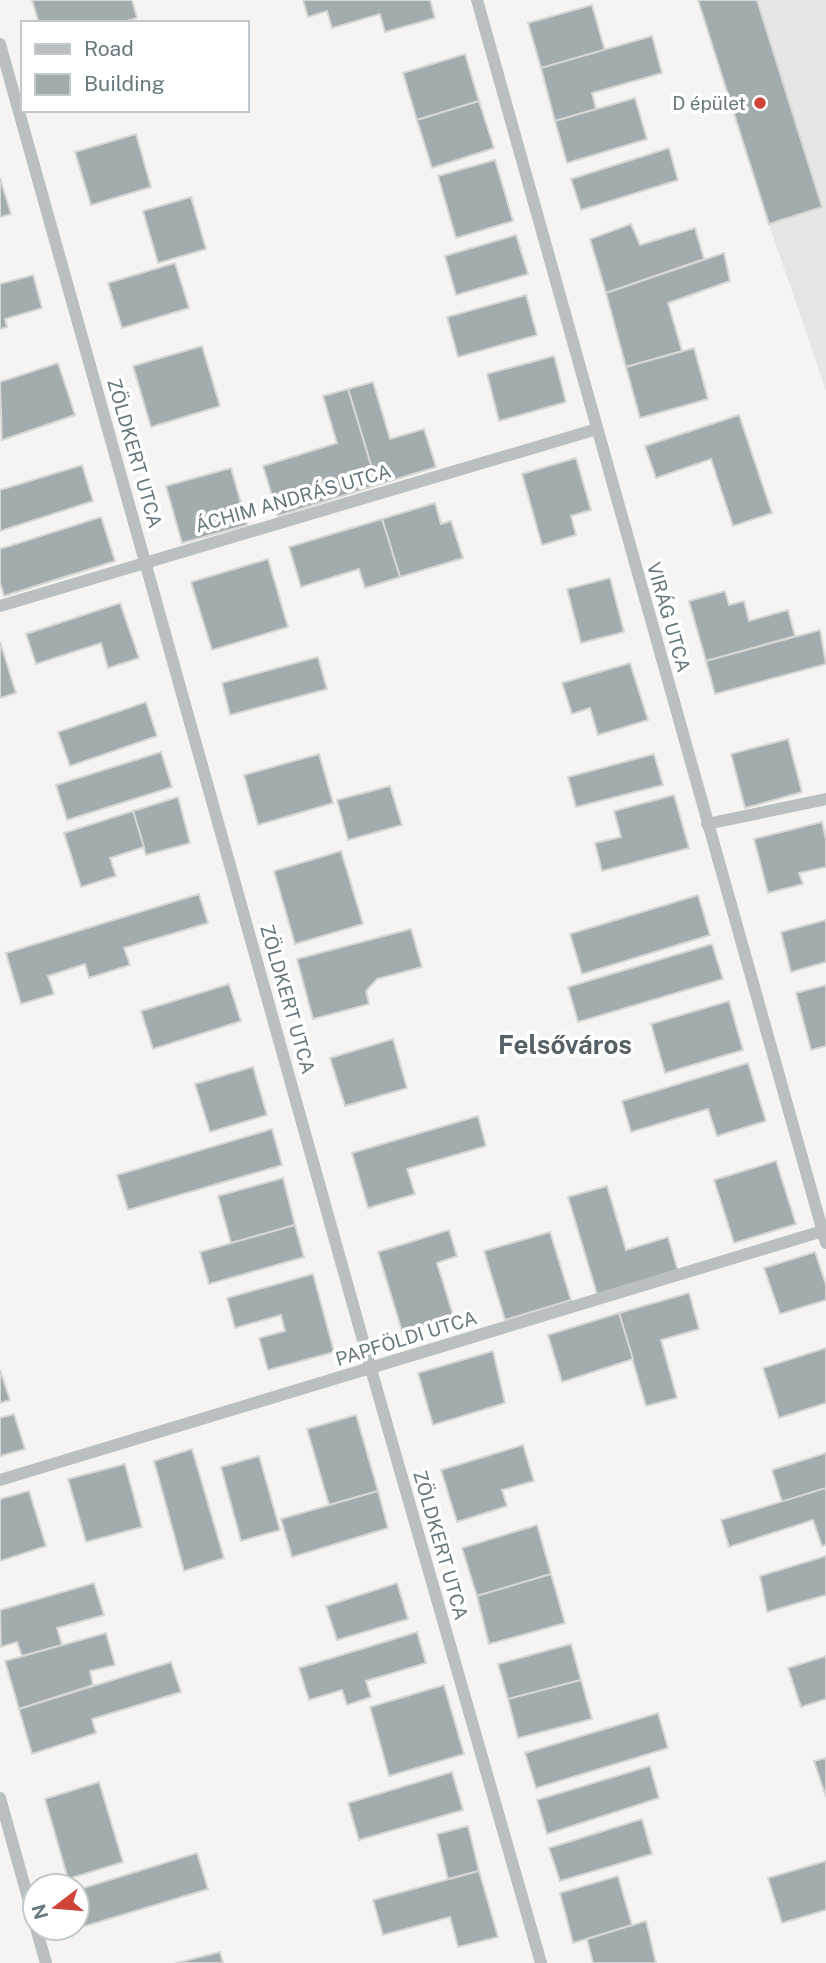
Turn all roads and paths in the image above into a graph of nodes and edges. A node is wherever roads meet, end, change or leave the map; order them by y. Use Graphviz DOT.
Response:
graph roads {
  1 [pos="477,0"];
  2 [pos="0,44"];
  3 [pos="597,429"];
  4 [pos="145,561"];
  5 [pos="0,606"];
  6 [pos="826,799"];
  7 [pos="707,824"];
  8 [pos="825,1235"];
  9 [pos="371,1369"];
  10 [pos="0,1480"];
  11 [pos="0,1798"];
  12 [pos="21,1873"];
  13 [pos="40,1942"];
  14 [pos="46,1963"];
  15 [pos="541,1963"];
  1 -- 3 [label="street, VIRÁG UTCA"];
  2 -- 4 [label="street, ZÖLDKERT UTCA"];
  3 -- 4 [label="street, ÁCHIM ANDRÁS UTCA"];
  3 -- 7 [label="street, VIRÁG UTCA"];
  4 -- 5 [label="street, ÁCHIM ANDRÁS UTCA"];
  4 -- 9 [label="street, ZÖLDKERT UTCA"];
  6 -- 7 [label="street"];
  7 -- 8 [label="street, VIRÁG UTCA"];
  8 -- 9 [label="street, PAPFÖLDI UTCA"];
  9 -- 10 [label="street, PAPFÖLDI UTCA"];
  9 -- 15 [label="street, ZÖLDKERT UTCA"];
  11 -- 12 [label="street"];
  13 -- 14 [label="street"];
}
